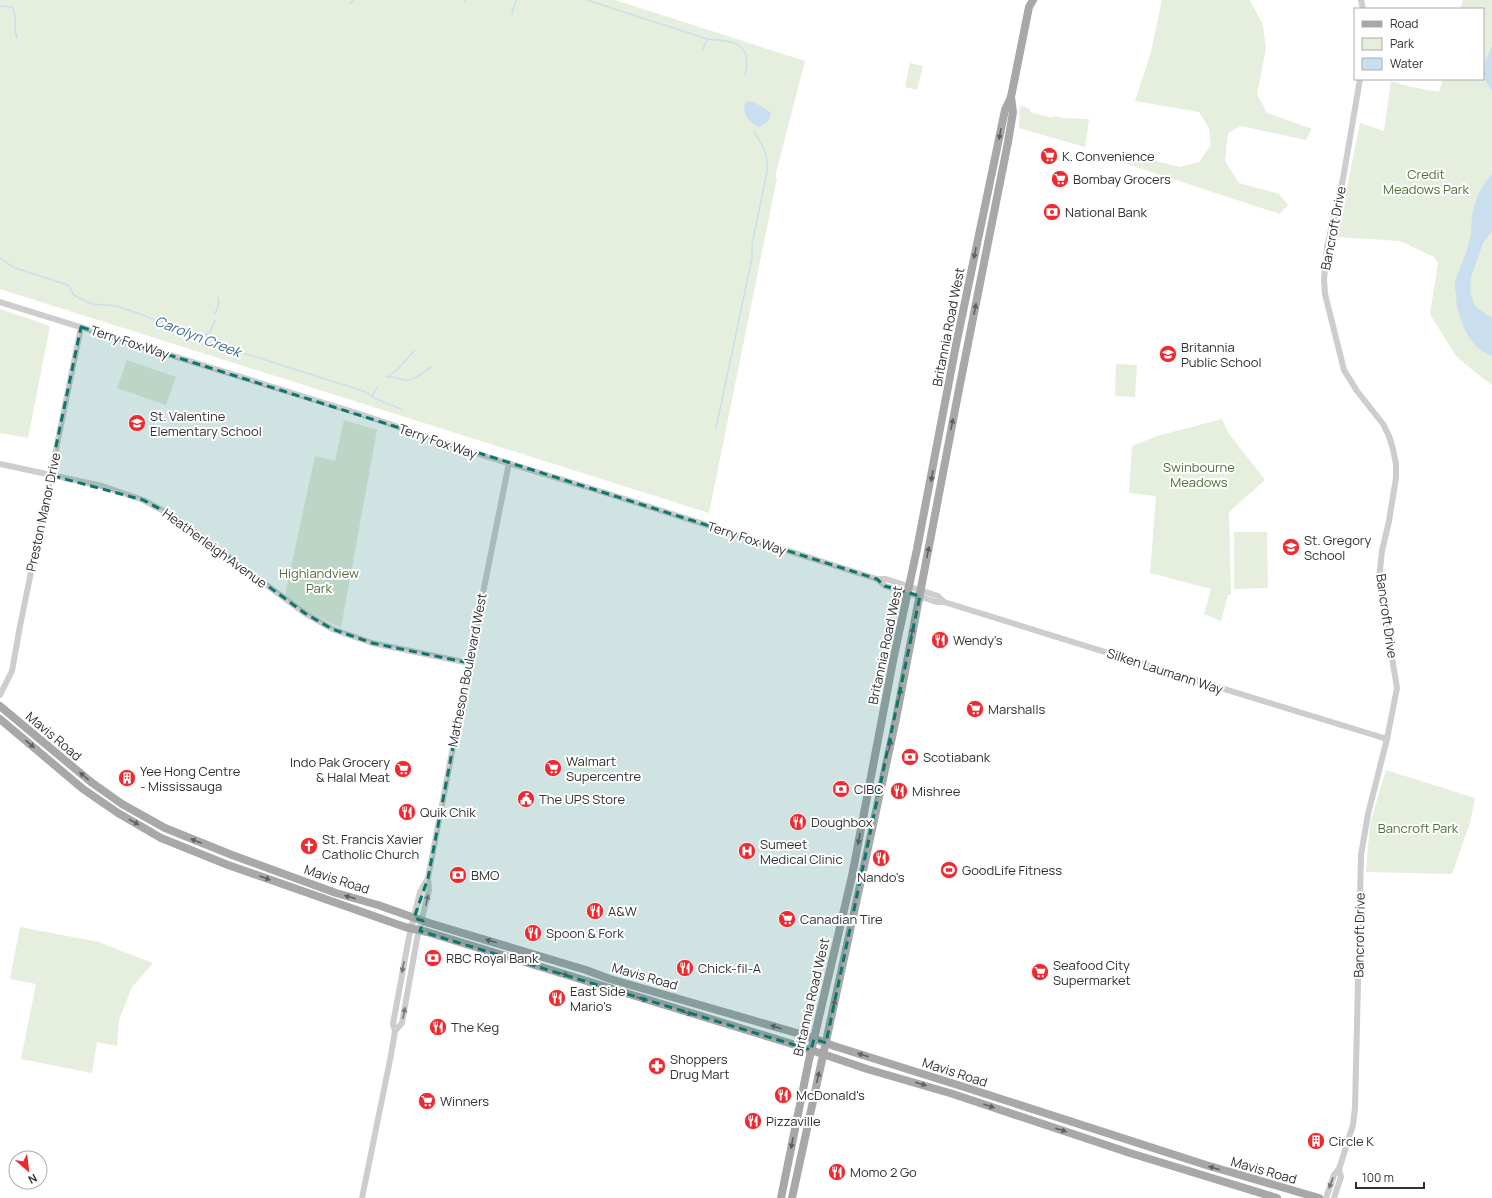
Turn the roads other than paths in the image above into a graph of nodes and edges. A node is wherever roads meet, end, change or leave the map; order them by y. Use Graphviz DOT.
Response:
graph roads {
  1 [pos="1029,2"];
  2 [pos="1360,80"];
  3 [pos="1011,97"];
  4 [pos="0,302"];
  5 [pos="81,327"];
  6 [pos="509,463"];
  7 [pos="0,464"];
  8 [pos="50,475"];
  9 [pos="909,590"];
  10 [pos="920,593"];
  11 [pos="469,663"];
  12 [pos="0,695"];
  13 [pos="0,706"];
  14 [pos="0,719"];
  15 [pos="1387,739"];
  16 [pos="428,878"];
  17 [pos="414,918"];
  18 [pos="422,921"];
  19 [pos="411,928"];
  20 [pos="420,930"];
  21 [pos="706,1006"];
  22 [pos="702,1017"];
  23 [pos="395,1031"];
  24 [pos="814,1039"];
  25 [pos="826,1043"];
  26 [pos="811,1050"];
  27 [pos="823,1054"];
  28 [pos="1340,1169"];
  29 [pos="362,1198"];
  30 [pos="781,1198"];
  31 [pos="792,1198"];
  32 [pos="1277,1198"];
  33 [pos="1319,1198"];
  34 [pos="1326,1198"];
  35 [pos="1334,1198"];
  1 -- 3 [label="main road, Britannia Road West"];
  2 -- 15 [label="street, Bancroft Drive"];
  3 -- 9 [label="main road, Britannia Road West, one-way"];
  10 -- 3 [label="main road, Britannia Road West, one-way"];
  4 -- 5 [label="street, Terry Fox Way"];
  5 -- 6 [label="street, Terry Fox Way"];
  5 -- 8 [label="street, Preston Manor Drive"];
  6 -- 9 [label="street, Terry Fox Way"];
  6 -- 11 [label="street, Matheson Boulevard West"];
  7 -- 8 [label="street, Heatherleigh Avenue"];
  8 -- 11 [label="street, Heatherleigh Avenue"];
  8 -- 12 [label="street, Preston Manor Drive"];
  9 -- 10 [label="street, Terry Fox Way"];
  9 -- 24 [label="main road, Britannia Road West, one-way"];
  10 -- 15 [label="street, Silken Laumann Way"];
  25 -- 10 [label="main road, Britannia Road West, one-way"];
  11 -- 16 [label="street, Matheson Boulevard West"];
  17 -- 13 [label="main road, Mavis Road, one-way"];
  14 -- 19 [label="main road, Mavis Road, one-way"];
  15 -- 28 [label="street, Bancroft Drive"];
  16 -- 17 [label="street, Matheson Boulevard West"];
  18 -- 16 [label="street, Matheson Boulevard West, one-way"];
  17 -- 18 [label="main road, Mavis Road"];
  17 -- 19 [label="street, Matheson Boulevard West"];
  18 -- 20 [label="street, Matheson Boulevard West"];
  21 -- 18 [label="main road, Mavis Road, one-way"];
  19 -- 20 [label="main road, Mavis Road"];
  19 -- 23 [label="street, Matheson Boulevard West, one-way"];
  20 -- 22 [label="main road, Mavis Road, one-way"];
  23 -- 20 [label="street, Matheson Boulevard West, one-way"];
  21 -- 22 [label="main road"];
  24 -- 21 [label="main road, Mavis Road, one-way"];
  22 -- 26 [label="main road, Mavis Road"];
  23 -- 29 [label="street, Matheson Boulevard West"];
  24 -- 25 [label="main road, Mavis Road"];
  24 -- 26 [label="main road, Britannia Road West"];
  25 -- 27 [label="main road, Britannia Road West"];
  33 -- 25 [label="main road, Mavis Road, one-way"];
  26 -- 27 [label="main road, Mavis Road"];
  26 -- 30 [label="main road, Britannia Road West, one-way"];
  31 -- 27 [label="main road, Britannia Road West, one-way"];
  27 -- 32 [label="main road, Mavis Road, one-way"];
  28 -- 34 [label="street, Bancroft Drive, one-way"];
  28 -- 35 [label="street, Bancroft Drive"];
}
